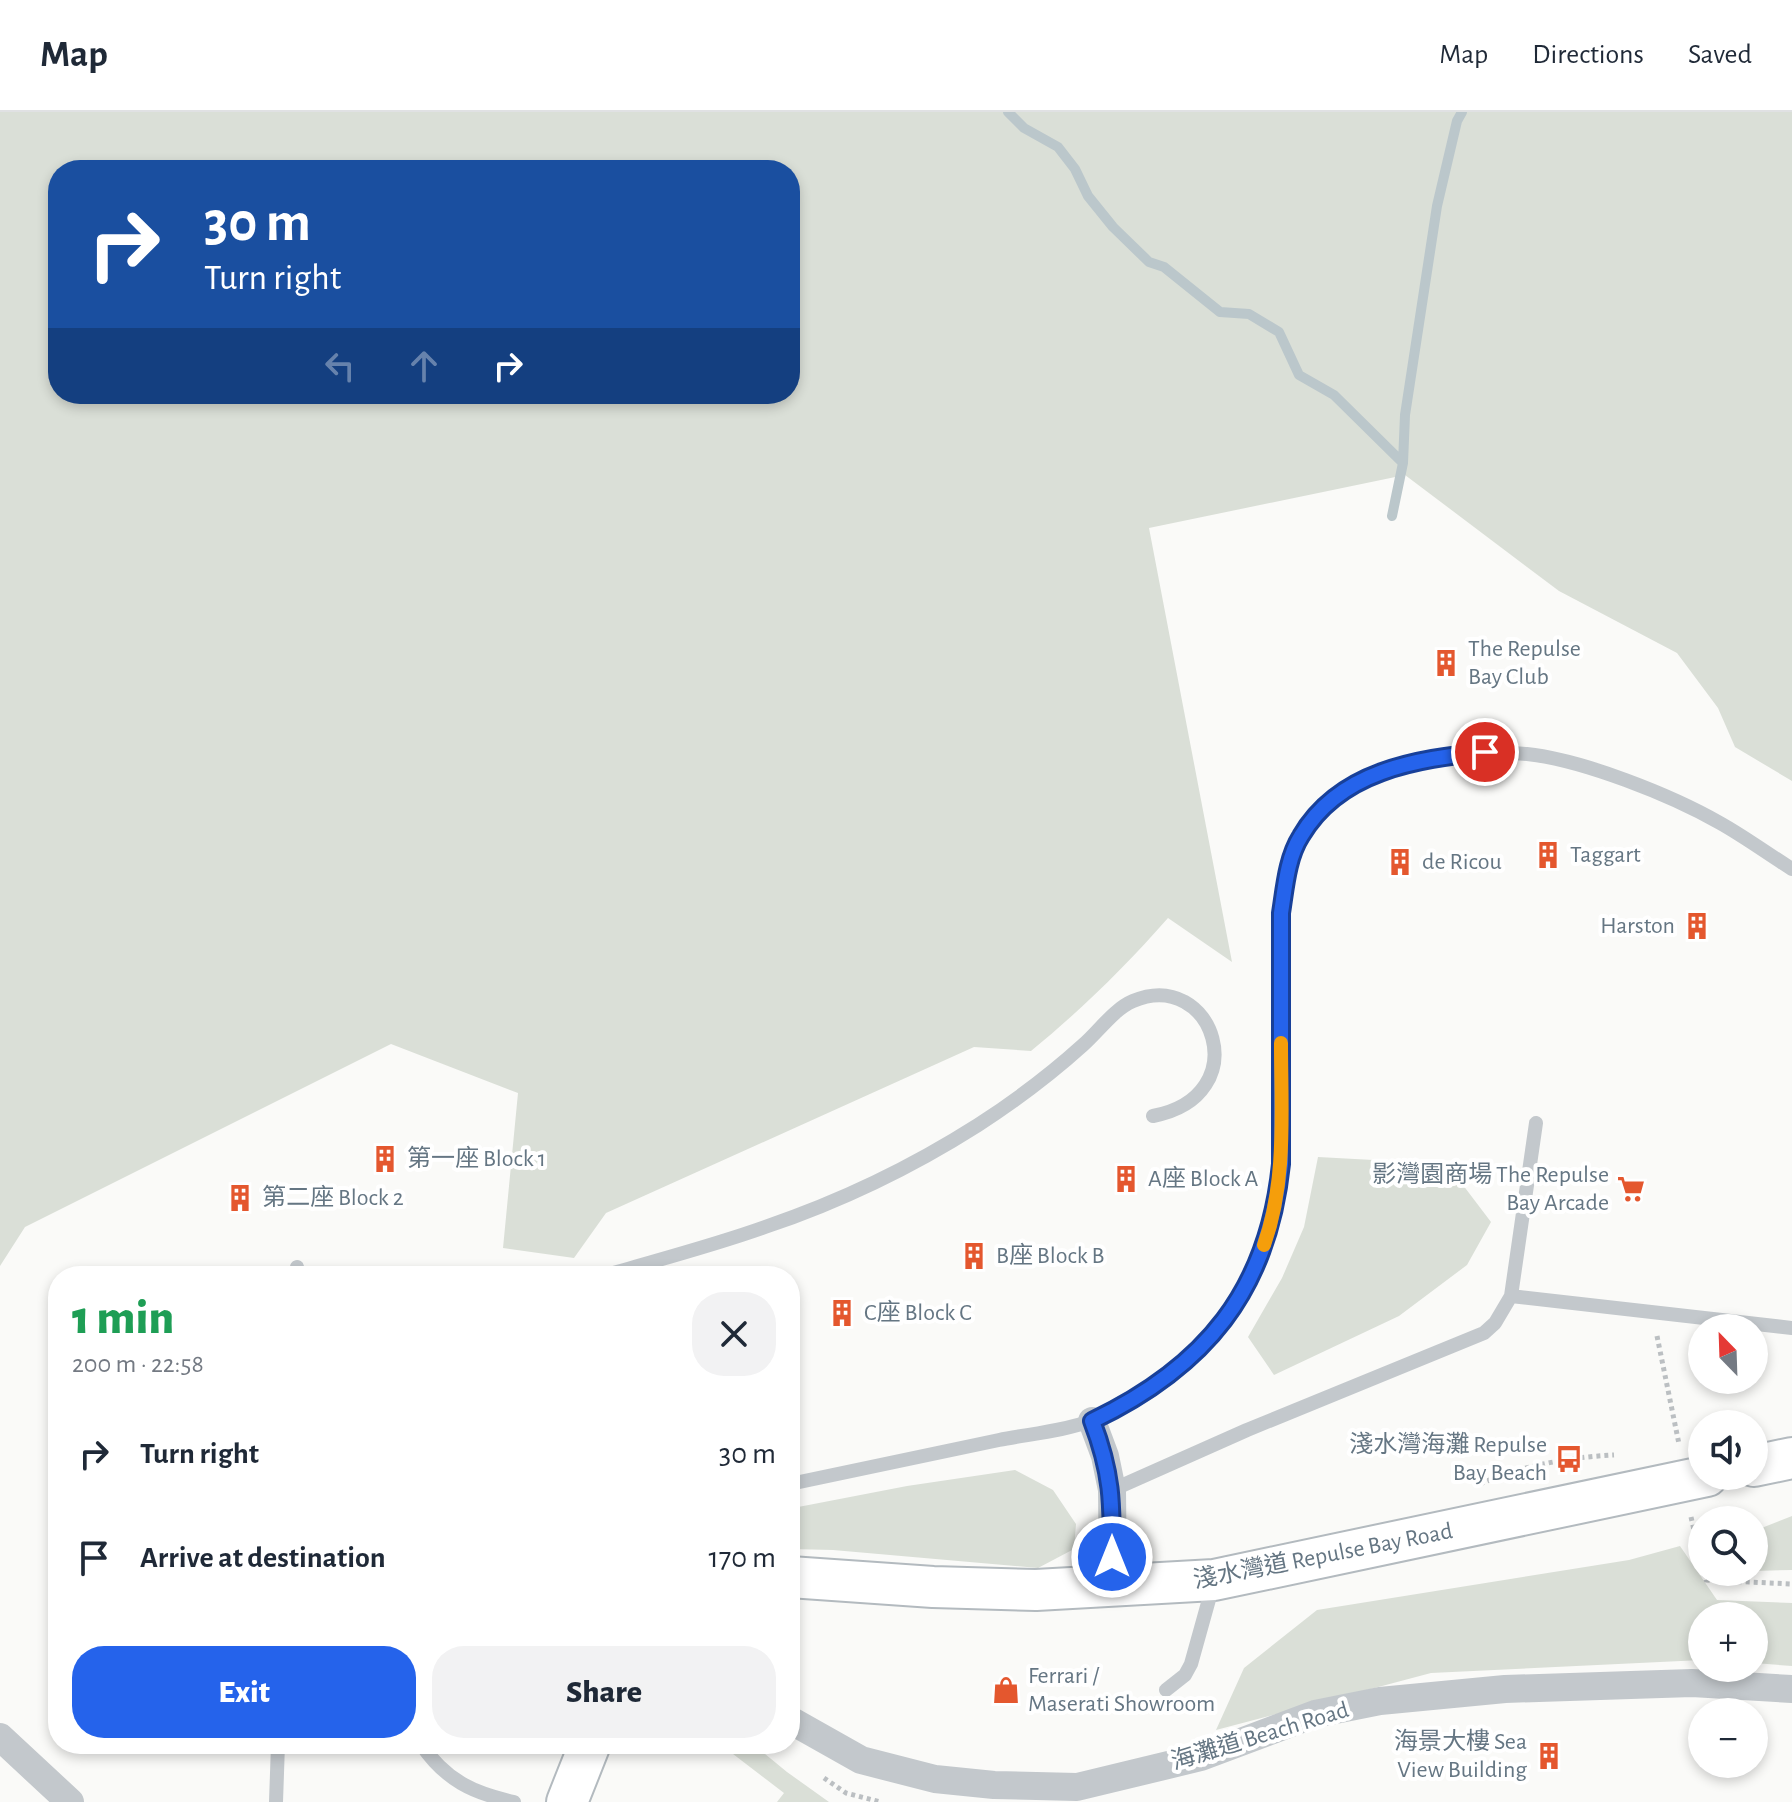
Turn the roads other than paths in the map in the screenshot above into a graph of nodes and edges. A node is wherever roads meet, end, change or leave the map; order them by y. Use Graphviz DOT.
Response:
graph roads {
  1 [pos="1792,869"];
  2 [pos="1153,1116"];
  3 [pos="1536,1123"];
  4 [pos="636,1266"];
  5 [pos="1511,1296"];
  6 [pos="1792,1328"];
  7 [pos="1092,1421"];
  8 [pos="1792,1458"];
  9 [pos="1768,1463"];
  10 [pos="1688,1465"];
  11 [pos="800,1482"];
  12 [pos="1112,1490"];
  13 [pos="800,1578"];
  14 [pos="1214,1580"];
  15 [pos="1113,1588"];
  16 [pos="1792,1689"];
  17 [pos="1166,1690"];
  18 [pos="800,1726"];
  19 [pos="0,1737"];
  20 [pos="278,1754"];
  21 [pos="428,1754"];
  22 [pos="584,1754"];
  23 [pos="1078,1794"];
  24 [pos="70,1802"];
  25 [pos="276,1802"];
  26 [pos="514,1802"];
  27 [pos="567,1802"];
  1 -- 7 [label="lane"];
  2 -- 4 [label="lane"];
  3 -- 5 [label="lane"];
  5 -- 6 [label="lane"];
  5 -- 12 [label="lane"];
  7 -- 11 [label="lane"];
  7 -- 12 [label="street"];
  8 -- 9 [label="main road"];
  10 -- 14 [label="main road, 淺水灣道 Repulse Bay Road"];
  12 -- 15 [label="street"];
  13 -- 15 [label="main road, 淺水灣道 Repulse Bay Road"];
  14 -- 15 [label="main road, 淺水灣道 Repulse Bay Road"];
  14 -- 17 [label="lane"];
  16 -- 23 [label="street, 海灘道 Beach Road"];
  18 -- 23 [label="street, 海灘道 Beach Road"];
  19 -- 24 [label="street"];
  20 -- 25 [label="lane"];
  21 -- 26 [label="lane"];
  22 -- 27 [label="main road"];
}
